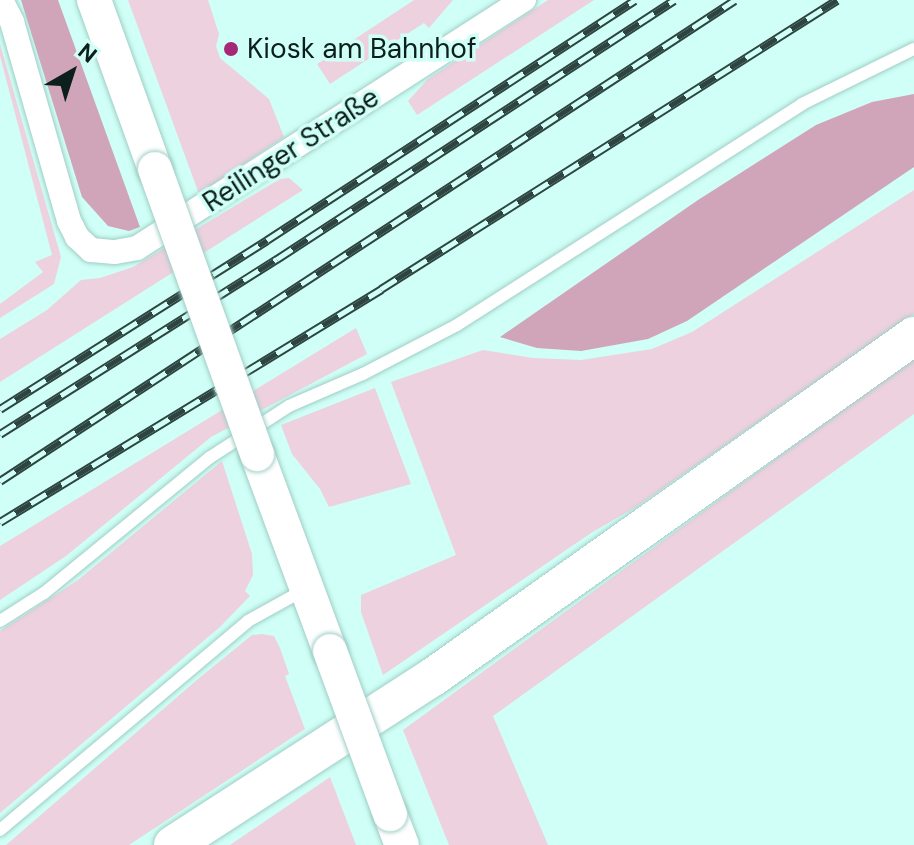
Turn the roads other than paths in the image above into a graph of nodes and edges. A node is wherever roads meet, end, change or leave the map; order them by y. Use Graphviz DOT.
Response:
graph roads {
  1 [pos="1,0"];
  2 [pos="94,0"];
  3 [pos="524,0"];
  4 [pos="490,10"];
  5 [pos="914,49"];
  6 [pos="914,336"];
  7 [pos="307,589"];
  8 [pos="0,621"];
  9 [pos="0,830"];
  10 [pos="396,830"];
  11 [pos="173,845"];
  1 -- 4 [label="street, Reilinger Straße"];
  2 -- 7 [label="street, bridge"];
  3 -- 4 [label="street, Reilinger Straße"];
  5 -- 8 [label="lane"];
  6 -- 11 [label="main road"];
  7 -- 9 [label="lane"];
  7 -- 10 [label="street, bridge"];
}
